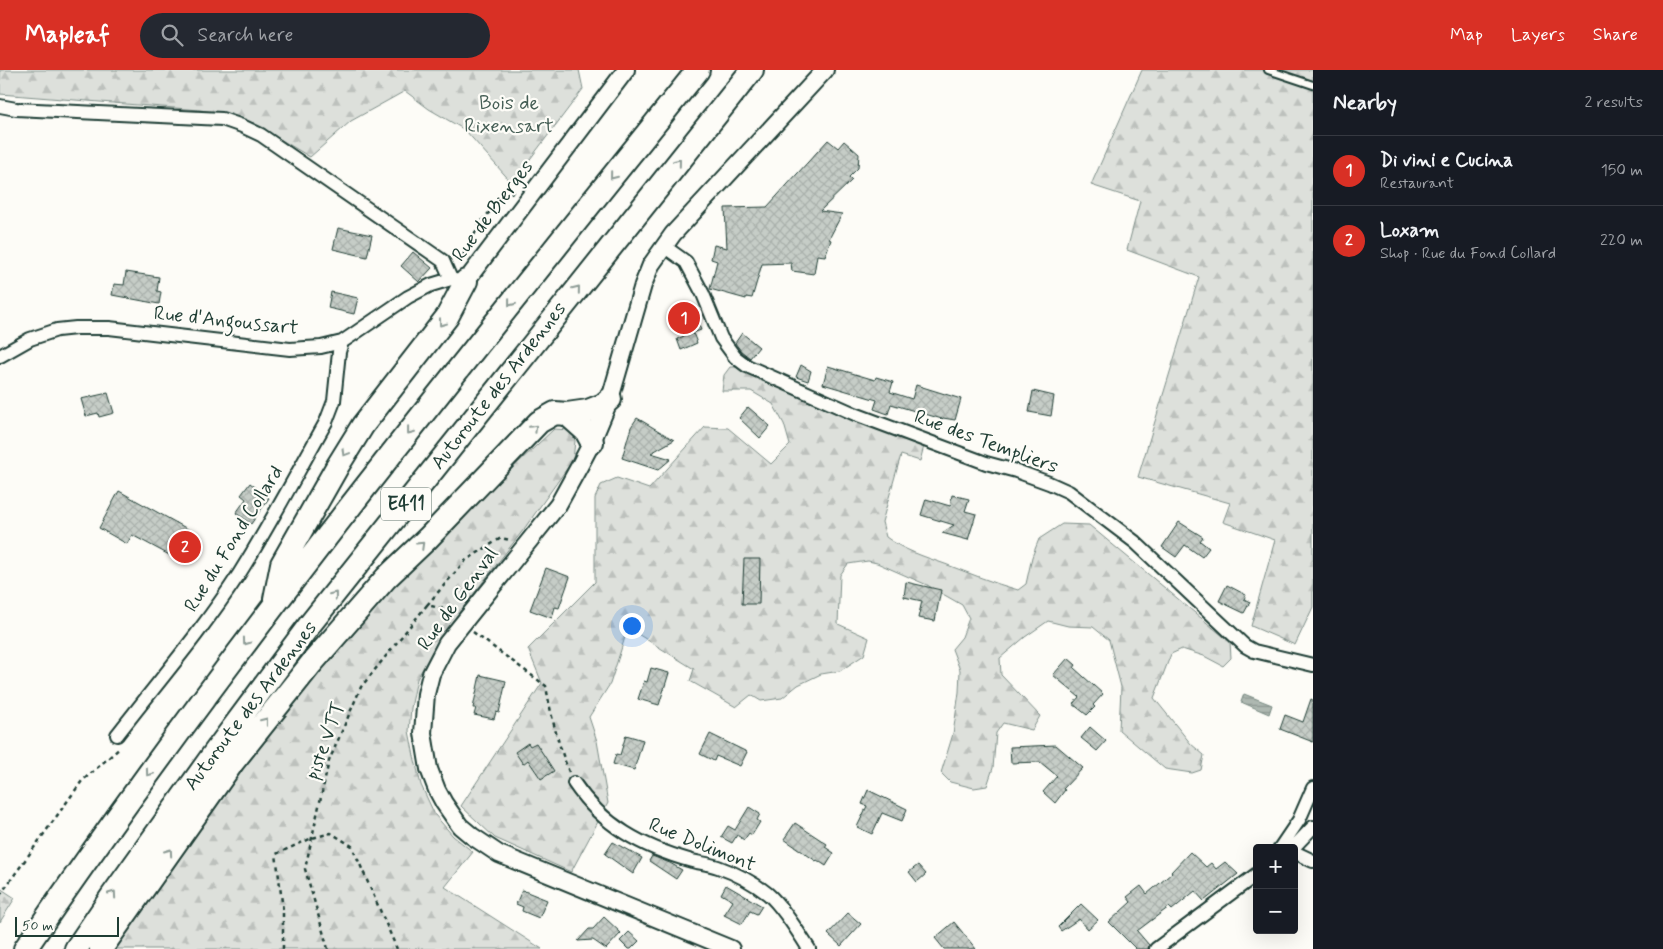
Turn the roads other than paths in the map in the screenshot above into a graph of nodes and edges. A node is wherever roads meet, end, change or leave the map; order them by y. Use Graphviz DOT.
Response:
graph roads {
  1 [pos="626,70"];
  2 [pos="698,70"];
  3 [pos="752,70"];
  4 [pos="825,70"];
  5 [pos="1268,70"];
  6 [pos="1313,85"];
  7 [pos="0,106"];
  8 [pos="665,247"];
  9 [pos="459,280"];
  10 [pos="342,342"];
  11 [pos="0,356"];
  12 [pos="610,399"];
  13 [pos="567,414"];
  14 [pos="592,442"];
  15 [pos="275,603"];
  16 [pos="1313,664"];
  17 [pos="120,741"];
  18 [pos="574,783"];
  19 [pos="1313,788"];
  20 [pos="1313,827"];
  21 [pos="1283,844"];
  22 [pos="1297,844"];
  23 [pos="1298,854"];
  24 [pos="1313,861"];
  25 [pos="1253,877"];
  26 [pos="25,949"];
  27 [pos="76,949"];
  28 [pos="100,949"];
  29 [pos="731,949"];
  30 [pos="809,949"];
  31 [pos="1156,949"];
  1 -- 9 [label="street, Rue de Bierges"];
  2 -- 15 [label="highway, Autoroute des Ardennes / E411, one-way"];
  27 -- 3 [label="highway, Autoroute des Ardennes / E411, one-way"];
  4 -- 8 [label="street, Rue de Genval"];
  5 -- 6 [label="lane"];
  7 -- 9 [label="street"];
  8 -- 12 [label="street, Rue de Genval"];
  8 -- 16 [label="street, Rue des Templiers"];
  9 -- 10 [label="street, Rue d'Angoussart"];
  9 -- 15 [label="highway, one-way"];
  10 -- 11 [label="street, Rue d'Angoussart"];
  10 -- 17 [label="street, Rue du Fond Collard"];
  12 -- 13 [label="highway"];
  12 -- 14 [label="street, Rue de Genval"];
  13 -- 14 [label="highway"];
  28 -- 13 [label="highway, one-way"];
  14 -- 29 [label="street, Rue de Genval"];
  15 -- 26 [label="highway, Autoroute des Ardennes / E411, one-way"];
  18 -- 30 [label="street, Rue Dolimont"];
  19 -- 21 [label="street"];
  20 -- 22 [label="street"];
  23 -- 24 [label="street"];
  25 -- 31 [label="street"];
}
